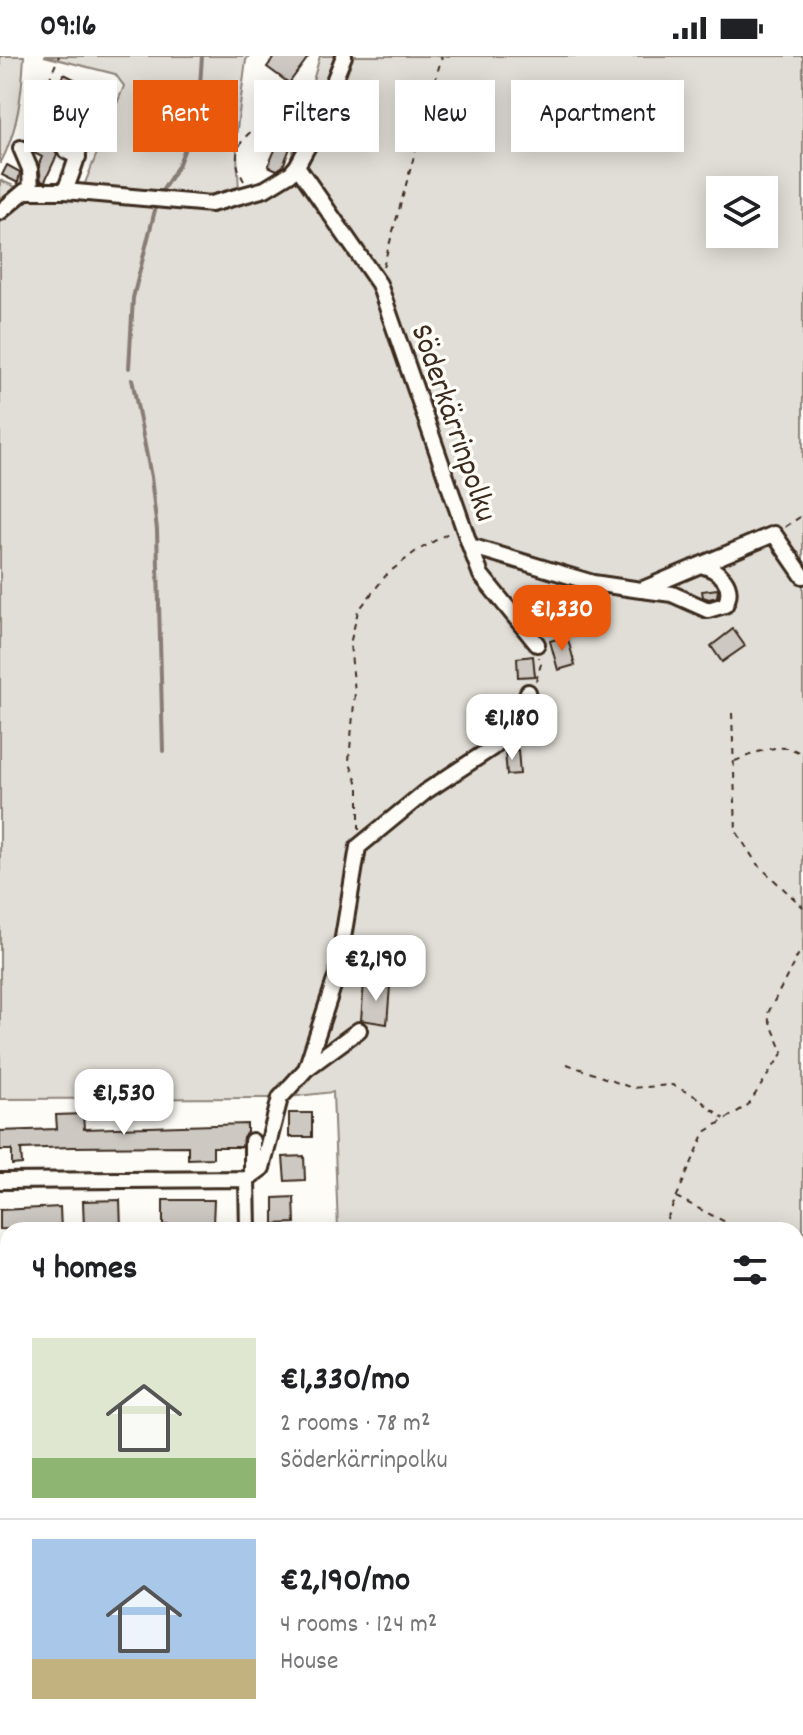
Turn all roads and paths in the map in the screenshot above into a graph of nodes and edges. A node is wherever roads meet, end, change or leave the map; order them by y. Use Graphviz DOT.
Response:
graph roads {
  1 [pos="59,56"];
  2 [pos="344,56"];
  3 [pos="442,56"];
  4 [pos="335,80"];
  5 [pos="254,126"];
  6 [pos="21,148"];
  7 [pos="305,152"];
  8 [pos="78,157"];
  9 [pos="297,166"];
  10 [pos="28,191"];
  11 [pos="65,191"];
  12 [pos="253,193"];
  13 [pos="0,212"];
  14 [pos="379,284"];
  15 [pos="803,515"];
  16 [pos="462,525"];
  17 [pos="774,534"];
  18 [pos="470,546"];
  19 [pos="701,565"];
  20 [pos="803,576"];
  21 [pos="641,590"];
  22 [pos="537,644"];
  23 [pos="528,692"];
  24 [pos="732,713"];
  25 [pos="803,755"];
  26 [pos="734,762"];
  27 [pos="358,847"];
  28 [pos="803,907"];
  29 [pos="803,951"];
  30 [pos="359,1030"];
  31 [pos="567,1064"];
  32 [pos="306,1069"];
  33 [pos="725,1119"];
  34 [pos="252,1141"];
  35 [pos="250,1176"];
  36 [pos="0,1181"];
  37 [pos="675,1197"];
  38 [pos="248,1222"];
  39 [pos="665,1222"];
  40 [pos="725,1222"];
  1 -- 6 [label="path"];
  2 -- 4 [label="street"];
  3 -- 14 [label="path"];
  5 -- 12 [label="path"];
  6 -- 10 [label="street"];
  7 -- 9 [label="street"];
  8 -- 11 [label="street"];
  9 -- 12 [label="street"];
  9 -- 14 [label="street, Söderkärrinpolku"];
  10 -- 11 [label="street"];
  10 -- 13 [label="street"];
  11 -- 12 [label="street"];
  14 -- 16 [label="street, Söderkärrinpolku"];
  15 -- 17 [label="path"];
  16 -- 18 [label="street, Söderkärrinpolku"];
  16 -- 27 [label="path"];
  17 -- 19 [label="street"];
  17 -- 20 [label="street"];
  18 -- 21 [label="street, Söderkärrinpolku"];
  18 -- 22 [label="street"];
  19 -- 21 [label="street"];
  19 -- 21 [label="street, Söderkärrinpolku"];
  22 -- 23 [label="path"];
  23 -- 27 [label="street"];
  24 -- 26 [label="path"];
  25 -- 26 [label="path"];
  26 -- 28 [label="path"];
  27 -- 32 [label="street"];
  29 -- 33 [label="path"];
  30 -- 32 [label="street"];
  31 -- 33 [label="path"];
  32 -- 35 [label="street"];
  33 -- 37 [label="path"];
  34 -- 35 [label="street"];
  35 -- 36 [label="street"];
  35 -- 38 [label="street"];
  37 -- 39 [label="path"];
  37 -- 40 [label="path"];
}
